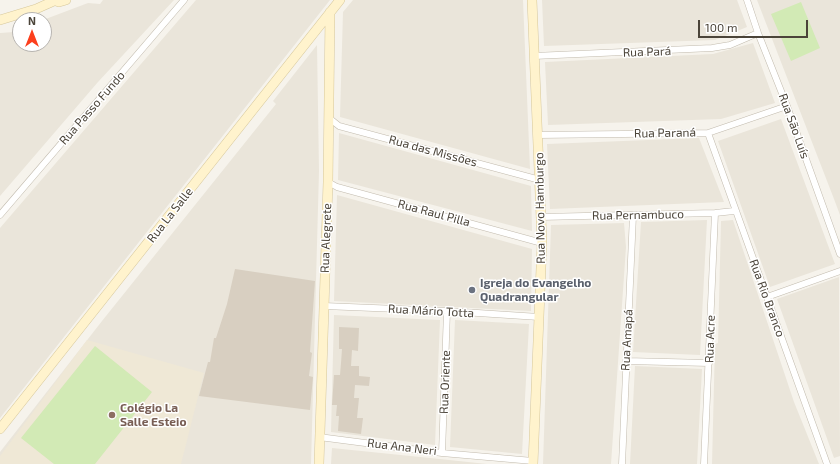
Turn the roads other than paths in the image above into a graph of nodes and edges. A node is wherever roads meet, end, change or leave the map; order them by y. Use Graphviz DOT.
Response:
graph roads {
  1 [pos="45,0"];
  2 [pos="66,0"];
  3 [pos="184,0"];
  4 [pos="340,0"];
  5 [pos="532,0"];
  6 [pos="747,0"];
  7 [pos="54,1"];
  8 [pos="36,9"];
  9 [pos="330,12"];
  10 [pos="0,20"];
  11 [pos="758,33"];
  12 [pos="534,56"];
  13 [pos="787,106"];
  14 [pos="329,118"];
  15 [pos="708,132"];
  16 [pos="538,135"];
  17 [pos="540,180"];
  18 [pos="328,182"];
  19 [pos="734,211"];
  20 [pos="715,213"];
  21 [pos="0,215"];
  22 [pos="632,215"];
  23 [pos="541,217"];
  24 [pos="542,242"];
  25 [pos="840,254"];
  26 [pos="840,271"];
  27 [pos="767,297"];
  28 [pos="324,306"];
  29 [pos="447,311"];
  30 [pos="539,317"];
  31 [pos="626,361"];
  32 [pos="709,363"];
  33 [pos="0,429"];
  34 [pos="320,437"];
  35 [pos="442,453"];
  36 [pos="533,463"];
  37 [pos="319,464"];
  38 [pos="622,464"];
  39 [pos="704,464"];
  40 [pos="827,464"];
  1 -- 8 [label="street"];
  2 -- 7 [label="street"];
  3 -- 21 [label="street, Rua Passo Fundo"];
  4 -- 9 [label="street, Rua La Salle"];
  5 -- 12 [label="street, Rua Novo Hamburgo"];
  6 -- 11 [label="street, Rua São Luís"];
  7 -- 8 [label="street"];
  8 -- 10 [label="street"];
  9 -- 14 [label="street, Rua Alegrete"];
  9 -- 33 [label="street, Rua La Salle"];
  11 -- 12 [label="street, Rua Pará"];
  11 -- 13 [label="street, Rua São Luís"];
  12 -- 16 [label="street, Rua Novo Hamburgo"];
  13 -- 15 [label="street, Rua Paraná"];
  13 -- 25 [label="street, Rua São Luís"];
  14 -- 17 [label="street, Rua das Missões"];
  14 -- 18 [label="street, Rua Alegrete"];
  15 -- 16 [label="street, Rua Paraná"];
  15 -- 19 [label="street, Rua Rio Branco"];
  16 -- 17 [label="street, Rua Novo Hamburgo"];
  17 -- 23 [label="street, Rua Novo Hamburgo"];
  18 -- 24 [label="street, Rua Raul Pilla"];
  18 -- 28 [label="street, Rua Alegrete"];
  19 -- 20 [label="street, Rua Pernambuco"];
  19 -- 27 [label="street, Rua Rio Branco"];
  20 -- 22 [label="street, Rua Pernambuco"];
  20 -- 32 [label="street, Rua Acre"];
  22 -- 23 [label="street, Rua Pernambuco"];
  22 -- 31 [label="street, Rua Amapá"];
  23 -- 24 [label="street, Rua Novo Hamburgo"];
  24 -- 30 [label="street, Rua Novo Hamburgo"];
  26 -- 27 [label="street"];
  27 -- 40 [label="street, Rua Rio Branco"];
  28 -- 29 [label="street, Rua Mário Totta"];
  28 -- 34 [label="street, Rua Alegrete"];
  29 -- 30 [label="street, Rua Mário Totta"];
  29 -- 35 [label="street, Rua Oriente"];
  30 -- 36 [label="street, Rua Novo Hamburgo"];
  31 -- 32 [label="street"];
  31 -- 38 [label="street, Rua Amapá"];
  32 -- 39 [label="street, Rua Acre"];
  34 -- 35 [label="street, Rua Ana Neri"];
  34 -- 37 [label="street, Rua Alegrete"];
  35 -- 36 [label="street, Rua Ana Neri"];
}
